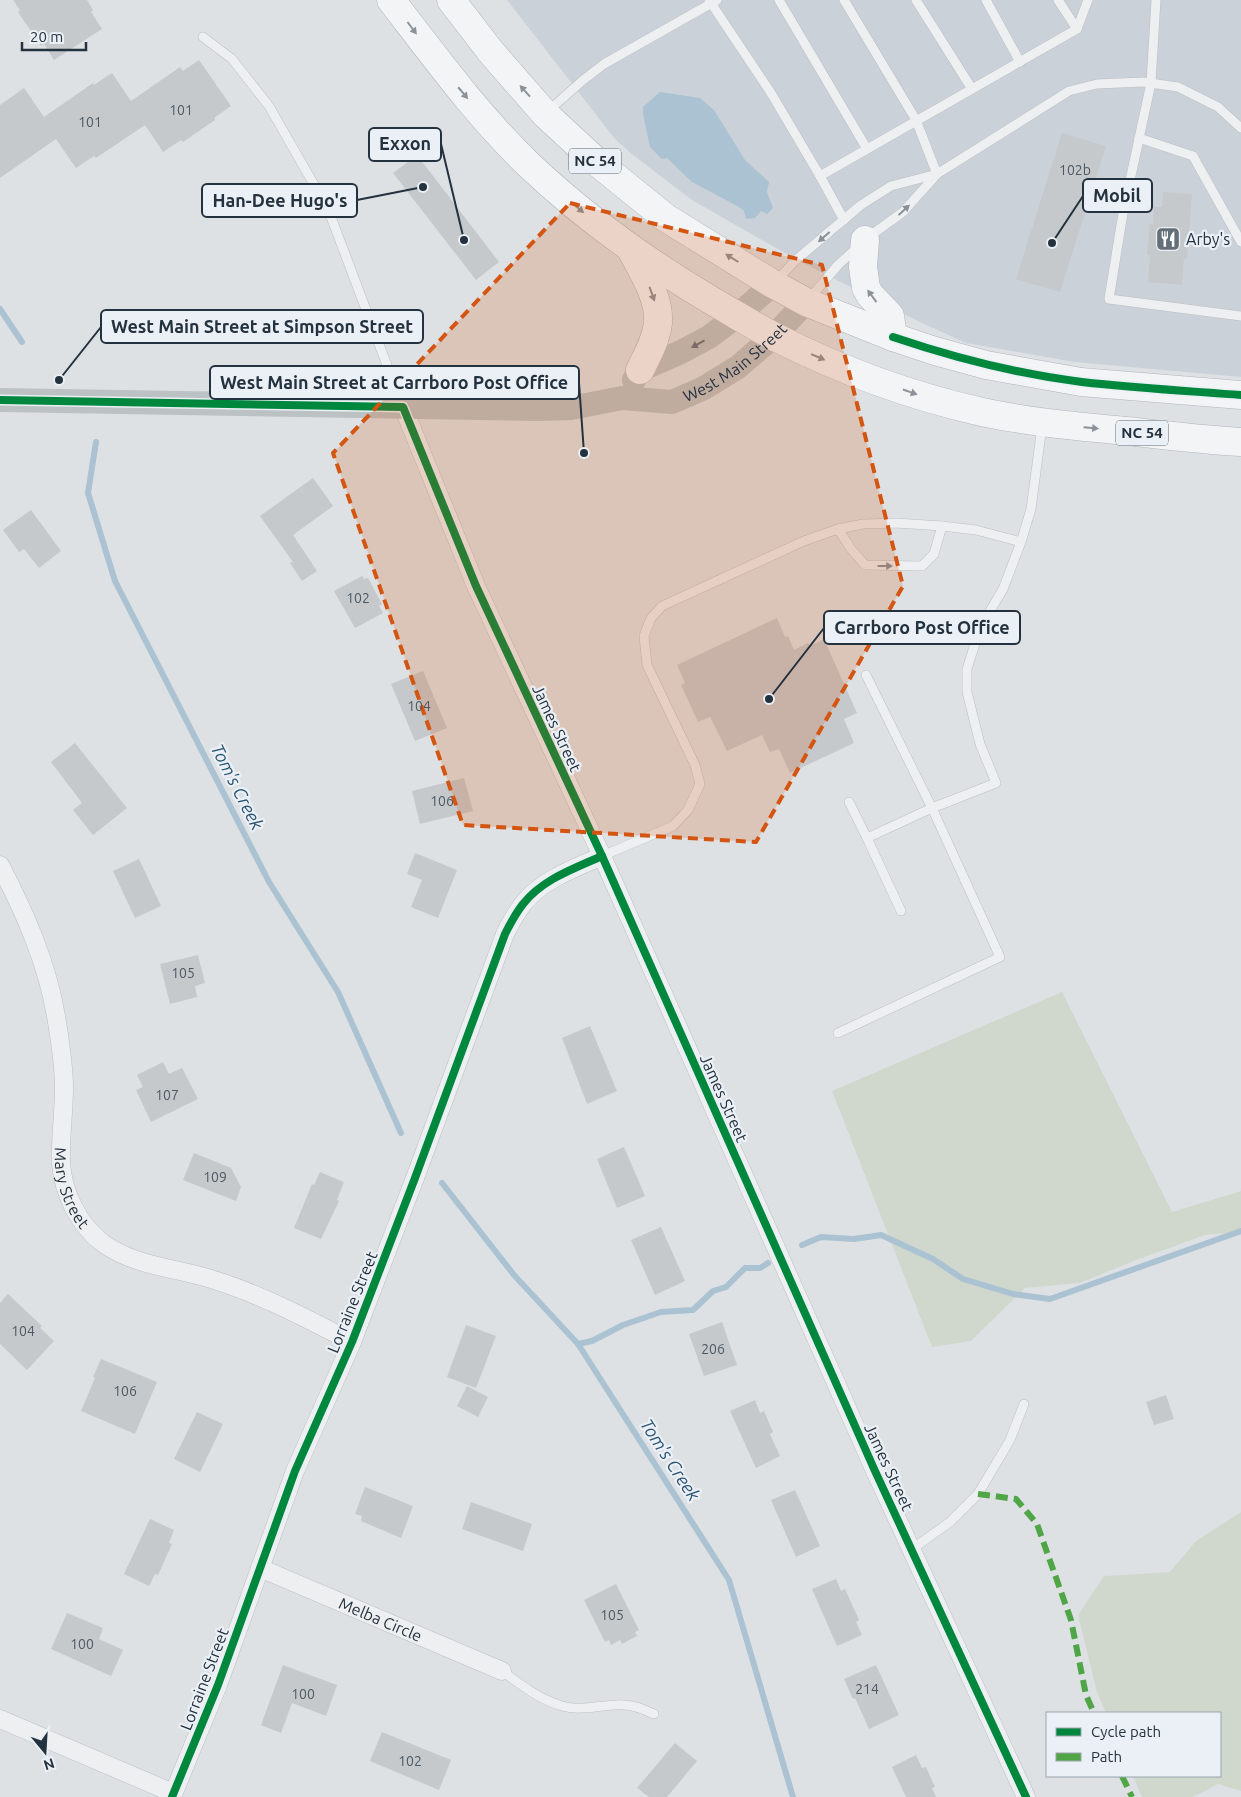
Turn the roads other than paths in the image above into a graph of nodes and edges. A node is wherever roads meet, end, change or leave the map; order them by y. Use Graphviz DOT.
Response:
graph roads {
  1 [pos="391,0"];
  2 [pos="451,0"];
  3 [pos="779,0"];
  4 [pos="844,0"];
  5 [pos="916,0"];
  6 [pos="986,0"];
  7 [pos="1058,0"];
  8 [pos="1088,0"];
  9 [pos="1156,0"];
  10 [pos="712,1"];
  11 [pos="1077,29"];
  12 [pos="203,37"];
  13 [pos="1020,62"];
  14 [pos="1151,83"];
  15 [pos="972,89"];
  16 [pos="545,114"];
  17 [pos="916,120"];
  18 [pos="1241,128"];
  19 [pos="1139,138"];
  20 [pos="866,149"];
  21 [pos="937,174"];
  22 [pos="820,176"];
  23 [pos="844,220"];
  24 [pos="865,240"];
  25 [pos="1241,242"];
  26 [pos="632,250"];
  27 [pos="773,284"];
  28 [pos="806,302"];
  29 [pos="737,316"];
  30 [pos="1241,316"];
  31 [pos="774,336"];
  32 [pos="894,337"];
  33 [pos="640,370"];
  34 [pos="1241,395"];
  35 [pos="622,398"];
  36 [pos="0,400"];
  37 [pos="403,407"];
  38 [pos="1042,424"];
  39 [pos="1241,442"];
  40 [pos="942,526"];
  41 [pos="838,529"];
  42 [pos="1021,542"];
  43 [pos="866,675"];
  44 [pos="849,802"];
  45 [pos="932,808"];
  46 [pos="867,838"];
  47 [pos="602,856"];
  48 [pos="0,865"];
  49 [pos="901,911"];
  50 [pos="838,1033"];
  51 [pos="352,1342"];
  52 [pos="1024,1404"];
  53 [pos="912,1549"];
  54 [pos="260,1568"];
  55 [pos="502,1670"];
  56 [pos="654,1714"];
  57 [pos="0,1718"];
  58 [pos="173,1795"];
  59 [pos="1026,1797"];
  1 -- 26 [label="highway, NC 54, one-way"];
  16 -- 2 [label="highway, NC 54, one-way"];
  3 -- 20 [label="lane"];
  4 -- 17 [label="lane"];
  5 -- 15 [label="lane"];
  6 -- 13 [label="lane"];
  7 -- 11 [label="lane"];
  8 -- 11 [label="lane"];
  9 -- 14 [label="lane"];
  10 -- 16 [label="lane"];
  10 -- 22 [label="lane"];
  11 -- 13 [label="lane"];
  12 -- 37 [label="lane"];
  13 -- 15 [label="lane"];
  14 -- 18 [label="lane"];
  14 -- 19 [label="lane"];
  14 -- 21 [label="lane"];
  15 -- 17 [label="lane"];
  27 -- 16 [label="highway, NC 54, one-way"];
  17 -- 20 [label="lane"];
  17 -- 21 [label="lane"];
  19 -- 25 [label="lane"];
  19 -- 30 [label="lane"];
  20 -- 22 [label="lane"];
  21 -- 23 [label="lane"];
  24 -- 21 [label="lane, one-way"];
  22 -- 23 [label="lane"];
  23 -- 27 [label="lane, one-way"];
  24 -- 28 [label="lane"];
  32 -- 24 [label="highway, one-way"];
  26 -- 29 [label="highway, NC 54"];
  26 -- 33 [label="highway, one-way"];
  27 -- 28 [label="highway, NC 54"];
  27 -- 29 [label="main road, West Main Street"];
  28 -- 31 [label="main road, West Main Street"];
  28 -- 32 [label="highway, NC 54"];
  29 -- 31 [label="highway, NC 54"];
  29 -- 33 [label="main road, West Main Street, one-way"];
  31 -- 35 [label="main road, West Main Street"];
  31 -- 38 [label="highway, NC 54, one-way"];
  32 -- 34 [label="highway, NC 54"];
  33 -- 35 [label="main road"];
  35 -- 37 [label="main road, West Main Street"];
  36 -- 37 [label="main road, West Main Street"];
  37 -- 47 [label="street, James Street"];
  38 -- 39 [label="highway, NC 54, one-way"];
  38 -- 42 [label="lane"];
  40 -- 41 [label="lane"];
  41 -- 40 [label="lane, one-way"];
  40 -- 42 [label="lane"];
  41 -- 47 [label="lane"];
  42 -- 45 [label="lane"];
  43 -- 45 [label="lane"];
  44 -- 46 [label="lane"];
  45 -- 46 [label="lane"];
  45 -- 50 [label="lane"];
  46 -- 49 [label="lane"];
  47 -- 51 [label="street, Lorraine Street"];
  47 -- 53 [label="street, James Street"];
  48 -- 51 [label="street, Mary Street"];
  51 -- 54 [label="street, Lorraine Street"];
  52 -- 53 [label="lane"];
  53 -- 59 [label="street, James Street"];
  54 -- 55 [label="street, Melba Circle"];
  54 -- 58 [label="street, Lorraine Street"];
  55 -- 56 [label="lane"];
  57 -- 58 [label="street"];
}
